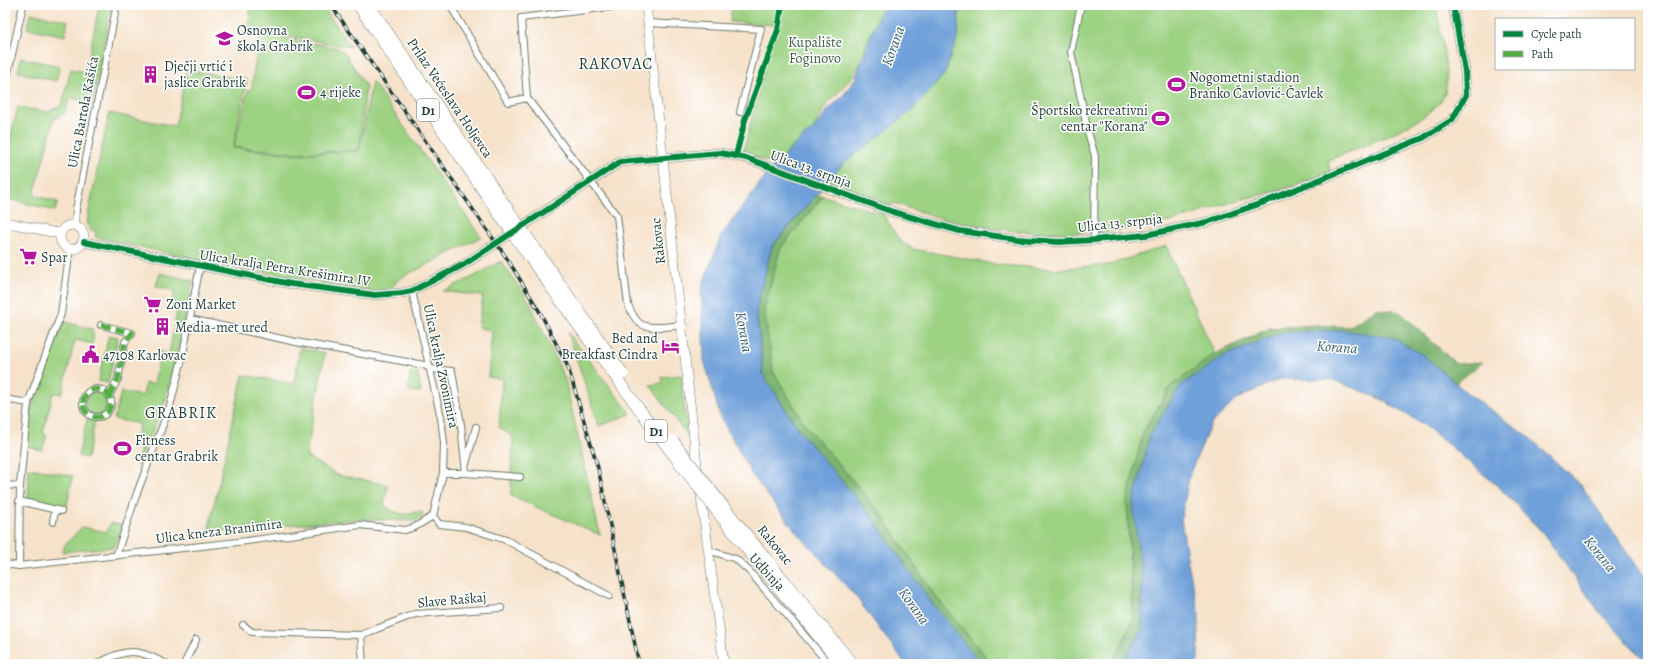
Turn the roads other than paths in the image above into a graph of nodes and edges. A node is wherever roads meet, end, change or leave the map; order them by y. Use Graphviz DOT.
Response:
graph roads {
  1 [pos="22,5"];
  2 [pos="114,5"];
  3 [pos="358,5"];
  4 [pos="369,5"];
  5 [pos="450,5"];
  6 [pos="626,5"];
  7 [pos="646,5"];
  8 [pos="1081,5"];
  9 [pos="1453,5"];
  10 [pos="648,23"];
  11 [pos="5,86"];
  12 [pos="526,98"];
  13 [pos="740,112"];
  14 [pos="664,157"];
  15 [pos="590,181"];
  16 [pos="503,211"];
  17 [pos="5,222"];
  18 [pos="75,225"];
  19 [pos="60,234"];
  20 [pos="1094,240"];
  21 [pos="84,242"];
  22 [pos="70,249"];
  23 [pos="200,266"];
  24 [pos="412,291"];
  25 [pos="190,318"];
  26 [pos="101,325"];
  27 [pos="682,325"];
  28 [pos="431,370"];
  29 [pos="109,396"];
  30 [pos="5,399"];
  31 [pos="28,403"];
  32 [pos="476,427"];
  33 [pos="465,470"];
  34 [pos="443,473"];
  35 [pos="520,477"];
  36 [pos="5,485"];
  37 [pos="20,486"];
  38 [pos="19,501"];
  39 [pos="433,516"];
  40 [pos="53,522"];
  41 [pos="708,550"];
  42 [pos="116,556"];
  43 [pos="5,564"];
  44 [pos="19,566"];
  45 [pos="610,596"];
  46 [pos="501,608"];
  47 [pos="243,625"];
  48 [pos="361,635"];
  49 [pos="825,638"];
  50 [pos="196,640"];
  51 [pos="97,664"];
  52 [pos="167,664"];
  53 [pos="184,664"];
  54 [pos="363,664"];
  55 [pos="724,664"];
  56 [pos="829,664"];
  57 [pos="841,664"];
  58 [pos="853,664"];
  1 -- 11 [label="street"];
  2 -- 18 [label="street, Ulica Bartola Kašića"];
  3 -- 16 [label="highway, Prilaz Većeslava Holjevca / D1"];
  4 -- 16 [label="highway, Prilaz Većeslava Holjevca / D1"];
  5 -- 12 [label="street"];
  6 -- 12 [label="street"];
  7 -- 10 [label="street, Rakovac"];
  8 -- 20 [label="street"];
  9 -- 20 [label="street, Ulica 13. srpnja"];
  10 -- 13 [label="street"];
  10 -- 14 [label="street, Rakovac"];
  12 -- 15 [label="street"];
  14 -- 15 [label="street, Ulica kralja Petra Krešimira IV"];
  14 -- 20 [label="street, Ulica 13. srpnja"];
  14 -- 27 [label="street, Rakovac"];
  15 -- 24 [label="street, Ulica kralja Petra Krešimira IV"];
  15 -- 27 [label="street"];
  16 -- 49 [label="highway, Rakovac / D1, bridge"];
  17 -- 19 [label="street"];
  18 -- 19 [label="street"];
  18 -- 21 [label="street"];
  19 -- 22 [label="street"];
  21 -- 22 [label="street"];
  21 -- 23 [label="street, Ulica kralja Petra Krešimira IV"];
  22 -- 31 [label="street"];
  23 -- 24 [label="street, Ulica kralja Petra Krešimira IV"];
  23 -- 25 [label="street"];
  24 -- 28 [label="street, Ulica kralja Zvonimira"];
  25 -- 28 [label="street"];
  25 -- 42 [label="street"];
  26 -- 29 [label="street"];
  27 -- 41 [label="street, Rakovac"];
  28 -- 33 [label="street"];
  28 -- 34 [label="street, Ulica kralja Zvonimira"];
  29 -- 29 [label="street"];
  30 -- 31 [label="street"];
  31 -- 37 [label="street"];
  32 -- 33 [label="street"];
  33 -- 34 [label="street"];
  33 -- 35 [label="street"];
  34 -- 39 [label="street, Ulica kralja Zvonimira"];
  36 -- 37 [label="street"];
  37 -- 38 [label="street"];
  38 -- 40 [label="street"];
  38 -- 44 [label="street"];
  39 -- 42 [label="street, Ulica kneza Branimira"];
  39 -- 45 [label="street"];
  41 -- 55 [label="street"];
  41 -- 56 [label="street, Udbinja"];
  42 -- 44 [label="street, Ulica kneza Branimira"];
  43 -- 44 [label="street, Ulica kneza Branimira"];
  46 -- 48 [label="street, Slave Raškaj"];
  47 -- 48 [label="street, Slave Raškaj"];
  48 -- 54 [label="street"];
  49 -- 57 [label="highway, D1"];
  49 -- 58 [label="highway, D1"];
  50 -- 53 [label="street"];
  51 -- 52 [label="street"];
}
